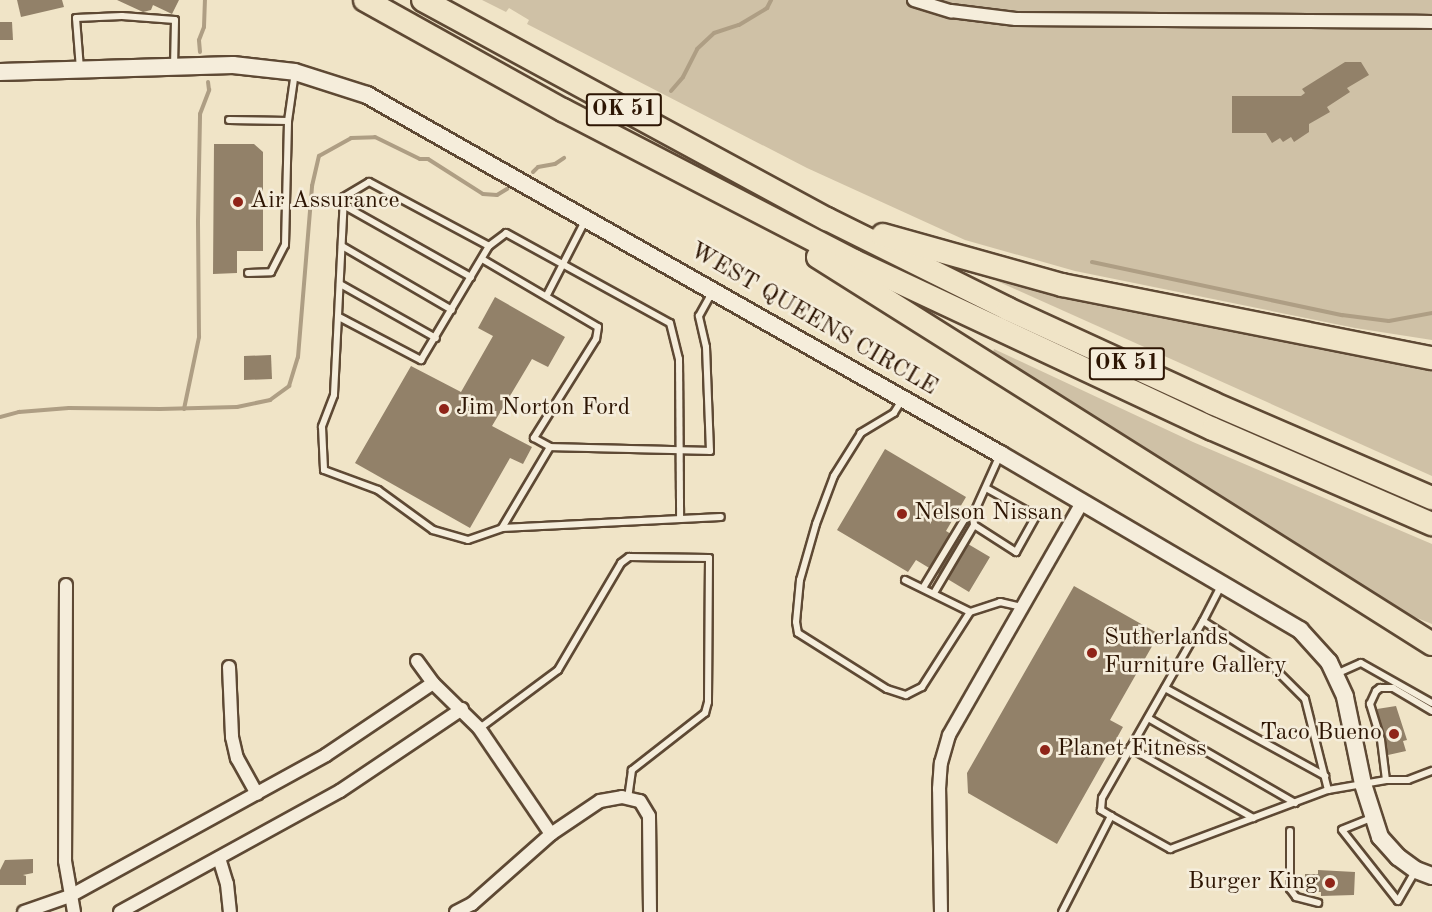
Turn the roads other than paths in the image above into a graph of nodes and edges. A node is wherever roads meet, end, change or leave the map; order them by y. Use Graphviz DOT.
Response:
graph roads {
  1 [pos="365,0"];
  2 [pos="423,0"];
  3 [pos="914,0"];
  4 [pos="1432,22"];
  5 [pos="174,67"];
  6 [pos="80,69"];
  7 [pos="0,72"];
  8 [pos="295,72"];
  9 [pos="229,120"];
  10 [pos="288,121"];
  11 [pos="716,191"];
  12 [pos="344,205"];
  13 [pos="586,219"];
  14 [pos="827,219"];
  15 [pos="342,246"];
  16 [pos="489,246"];
  17 [pos="482,259"];
  18 [pos="561,266"];
  19 [pos="248,273"];
  20 [pos="471,277"];
  21 [pos="340,284"];
  22 [pos="713,291"];
  23 [pos="547,295"];
  24 [pos="452,310"];
  25 [pos="339,317"];
  26 [pos="436,338"];
  27 [pos="1432,358"];
  28 [pos="903,399"];
  29 [pos="550,447"];
  30 [pos="680,452"];
  31 [pos="1000,454"];
  32 [pos="986,488"];
  33 [pos="1432,498"];
  34 [pos="1082,503"];
  35 [pos="973,515"];
  36 [pos="722,517"];
  37 [pos="680,519"];
  38 [pos="1432,524"];
  39 [pos="974,525"];
  40 [pos="502,528"];
  41 [pos="904,580"];
  42 [pos="1222,584"];
  43 [pos="66,585"];
  44 [pos="923,588"];
  45 [pos="934,593"];
  46 [pos="1022,607"];
  47 [pos="970,612"];
  48 [pos="1203,621"];
  49 [pos="1401,622"];
  50 [pos="1432,631"];
  51 [pos="1432,644"];
  52 [pos="417,661"];
  53 [pos="229,668"];
  54 [pos="1336,674"];
  55 [pos="433,682"];
  56 [pos="1165,688"];
  57 [pos="1432,703"];
  58 [pos="462,709"];
  59 [pos="1432,711"];
  60 [pos="1148,718"];
  61 [pos="479,728"];
  62 [pos="1130,748"];
  63 [pos="1432,771"];
  64 [pos="1325,776"];
  65 [pos="1386,780"];
  66 [pos="1363,784"];
  67 [pos="1328,790"];
  68 [pos="257,794"];
  69 [pos="631,797"];
  70 [pos="1295,803"];
  71 [pos="1111,816"];
  72 [pos="1372,818"];
  73 [pos="1253,819"];
  74 [pos="1290,831"];
  75 [pos="551,834"];
  76 [pos="219,858"];
  77 [pos="1424,873"];
  78 [pos="70,896"];
  79 [pos="1318,903"];
  80 [pos="473,908"];
  81 [pos="24,912"];
  82 [pos="74,912"];
  83 [pos="120,912"];
  84 [pos="230,912"];
  85 [pos="456,912"];
  86 [pos="650,912"];
  87 [pos="941,912"];
  88 [pos="1062,912"];
  1 -- 11 [label="highway, OK 51"];
  2 -- 14 [label="highway, OK 51"];
  3 -- 4 [label="street"];
  5 -- 6 [label="street, WEST QUEENS CIRCLE"];
  5 -- 6 [label="lane"];
  5 -- 8 [label="street, WEST QUEENS CIRCLE"];
  6 -- 7 [label="street, WEST QUEENS CIRCLE"];
  8 -- 10 [label="lane"];
  8 -- 13 [label="street, WEST QUEENS CIRCLE"];
  9 -- 10 [label="lane"];
  10 -- 19 [label="lane"];
  11 -- 38 [label="highway, OK 51"];
  11 -- 49 [label="highway"];
  12 -- 15 [label="lane"];
  12 -- 16 [label="lane"];
  12 -- 20 [label="lane"];
  13 -- 18 [label="lane"];
  13 -- 22 [label="street, WEST QUEENS CIRCLE"];
  14 -- 27 [label="highway"];
  14 -- 33 [label="highway, OK 51"];
  15 -- 21 [label="lane"];
  15 -- 24 [label="lane"];
  16 -- 17 [label="lane"];
  16 -- 18 [label="lane"];
  17 -- 20 [label="lane"];
  17 -- 23 [label="lane"];
  18 -- 23 [label="lane"];
  18 -- 30 [label="lane"];
  20 -- 24 [label="lane"];
  21 -- 25 [label="lane"];
  21 -- 26 [label="lane"];
  22 -- 28 [label="street, WEST QUEENS CIRCLE"];
  22 -- 30 [label="lane"];
  23 -- 29 [label="lane"];
  24 -- 26 [label="lane"];
  25 -- 26 [label="lane"];
  25 -- 40 [label="lane"];
  28 -- 31 [label="street, WEST QUEENS CIRCLE"];
  28 -- 47 [label="lane"];
  29 -- 30 [label="lane"];
  29 -- 40 [label="lane"];
  30 -- 37 [label="lane"];
  31 -- 32 [label="lane"];
  31 -- 34 [label="street, WEST QUEENS CIRCLE"];
  32 -- 35 [label="lane"];
  32 -- 39 [label="lane"];
  34 -- 42 [label="street, WEST QUEENS CIRCLE"];
  34 -- 46 [label="street"];
  35 -- 39 [label="lane"];
  35 -- 44 [label="lane"];
  36 -- 37 [label="lane"];
  37 -- 40 [label="lane"];
  39 -- 45 [label="lane"];
  41 -- 44 [label="lane"];
  42 -- 48 [label="lane"];
  42 -- 54 [label="street, WEST QUEENS CIRCLE"];
  43 -- 78 [label="street"];
  44 -- 45 [label="lane"];
  45 -- 47 [label="lane"];
  46 -- 47 [label="lane"];
  46 -- 87 [label="street"];
  48 -- 56 [label="lane"];
  48 -- 64 [label="lane"];
  49 -- 50 [label="highway"];
  49 -- 51 [label="highway"];
  52 -- 55 [label="street"];
  53 -- 68 [label="street"];
  54 -- 57 [label="lane"];
  54 -- 66 [label="street, WEST QUEENS CIRCLE"];
  55 -- 58 [label="street"];
  55 -- 68 [label="street"];
  56 -- 60 [label="lane"];
  56 -- 64 [label="lane"];
  58 -- 61 [label="street"];
  58 -- 76 [label="street"];
  59 -- 65 [label="lane"];
  60 -- 62 [label="lane"];
  60 -- 70 [label="lane"];
  61 -- 69 [label="lane"];
  61 -- 75 [label="street"];
  62 -- 71 [label="lane"];
  62 -- 73 [label="lane"];
  63 -- 65 [label="lane"];
  64 -- 67 [label="lane"];
  65 -- 66 [label="lane"];
  66 -- 67 [label="lane"];
  66 -- 72 [label="street, WEST QUEENS CIRCLE"];
  67 -- 70 [label="lane"];
  68 -- 78 [label="street"];
  69 -- 75 [label="street"];
  69 -- 86 [label="street"];
  70 -- 73 [label="lane"];
  71 -- 73 [label="lane"];
  71 -- 88 [label="lane"];
  72 -- 77 [label="street, WEST QUEENS CIRCLE"];
  72 -- 77 [label="lane"];
  74 -- 79 [label="lane"];
  75 -- 80 [label="street"];
  76 -- 83 [label="street"];
  76 -- 84 [label="street"];
  78 -- 81 [label="street"];
  78 -- 82 [label="street"];
  80 -- 85 [label="street"];
}
